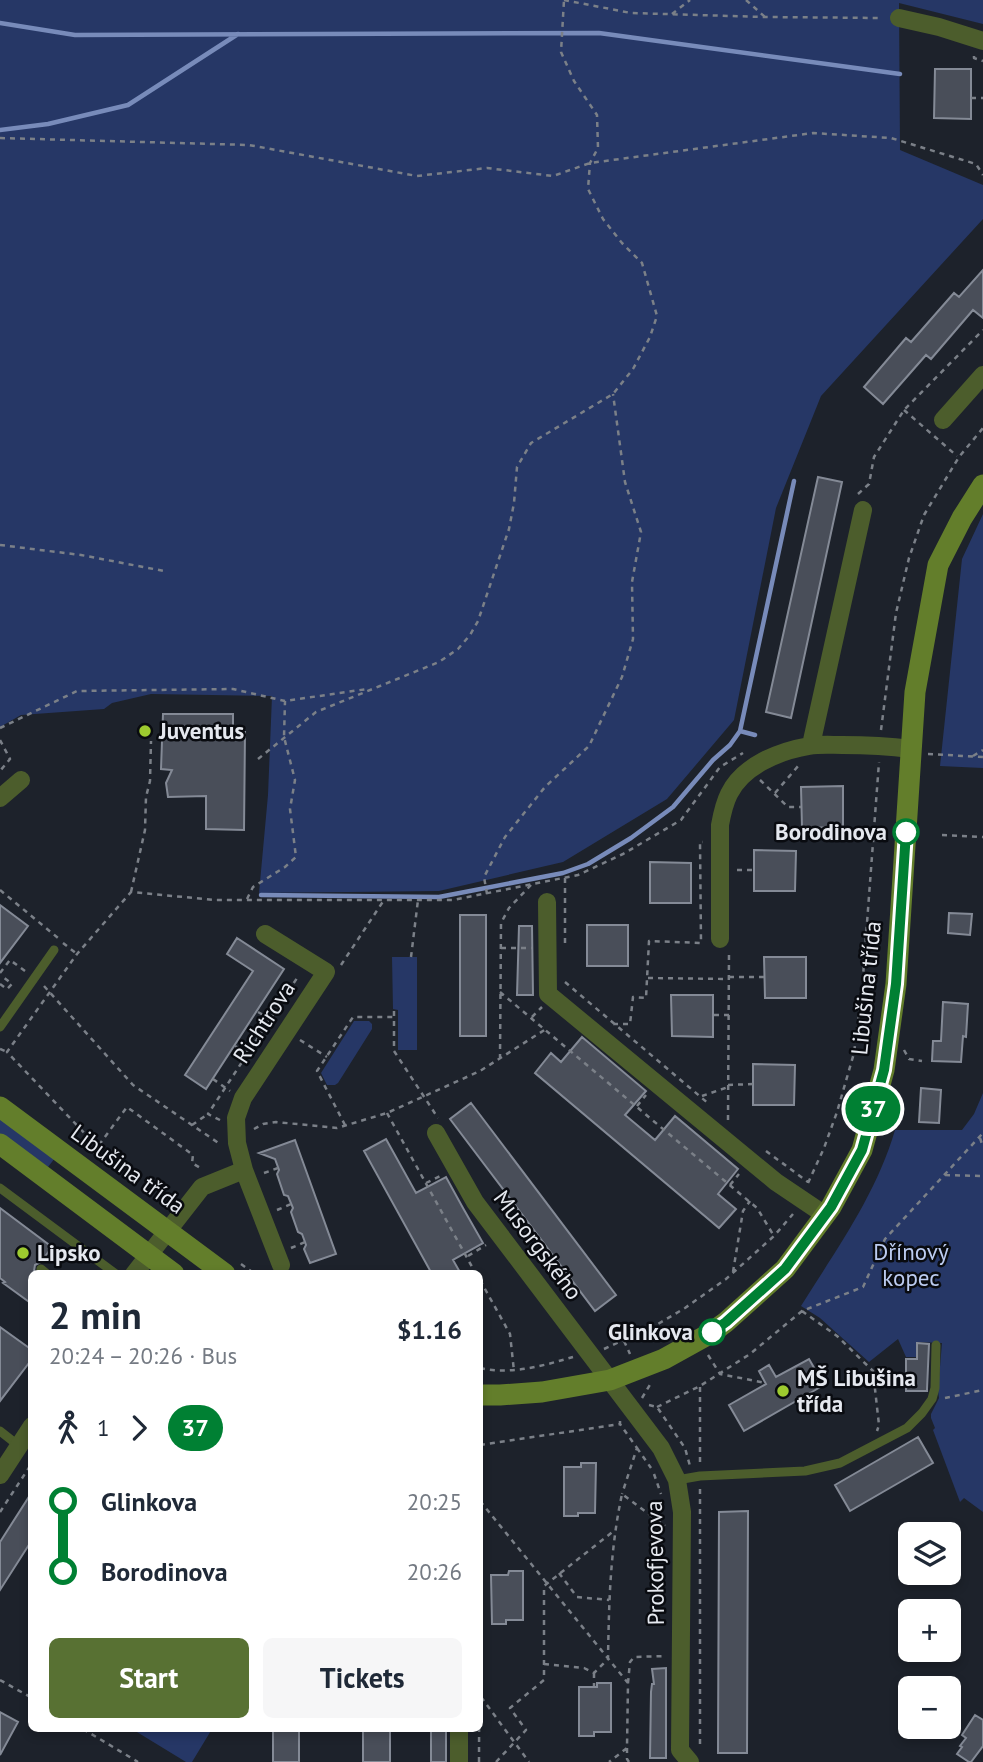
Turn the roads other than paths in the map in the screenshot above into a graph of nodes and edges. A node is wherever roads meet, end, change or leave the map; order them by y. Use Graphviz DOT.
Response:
graph roads {
  1 [pos="899,18"];
  2 [pos="983,41"];
  3 [pos="983,375"];
  4 [pos="943,420"];
  5 [pos="983,485"];
  6 [pos="859,503"];
  7 [pos="911,749"];
  8 [pos="808,751"];
  9 [pos="21,780"];
  10 [pos="0,798"];
  11 [pos="547,902"];
  12 [pos="265,934"];
  13 [pos="724,945"];
  14 [pos="54,950"];
  15 [pos="0,1027"];
  16 [pos="0,1107"];
  17 [pos="437,1125"];
  18 [pos="0,1144"];
  19 [pos="251,1173"];
  20 [pos="0,1188"];
  21 [pos="825,1215"];
  22 [pos="168,1231"];
  23 [pos="149,1255"];
  24 [pos="283,1258"];
  25 [pos="233,1269"];
  26 [pos="111,1270"];
  27 [pos="137,1270"];
  28 [pos="169,1270"];
  29 [pos="936,1345"];
  30 [pos="610,1380"];
  31 [pos="483,1395"];
  32 [pos="0,1430"];
  33 [pos="28,1432"];
  34 [pos="19,1446"];
  35 [pos="0,1475"];
  36 [pos="690,1477"];
  37 [pos="459,1732"];
  38 [pos="695,1755"];
  39 [pos="459,1762"];
  1 -- 2 [label="street"];
  3 -- 4 [label="street"];
  5 -- 7 [label="street, Libušina třída"];
  6 -- 8 [label="street"];
  7 -- 8 [label="street"];
  7 -- 21 [label="street, Libušina třída"];
  8 -- 13 [label="street"];
  9 -- 10 [label="street"];
  11 -- 21 [label="street"];
  12 -- 19 [label="street, Richtrova"];
  14 -- 15 [label="lane"];
  16 -- 22 [label="street, Libušina třída"];
  17 -- 30 [label="street, Musorgského"];
  18 -- 23 [label="street"];
  19 -- 22 [label="street"];
  19 -- 24 [label="street, Richtrova"];
  20 -- 26 [label="lane"];
  21 -- 30 [label="street, Libušina třída"];
  22 -- 23 [label="street"];
  22 -- 25 [label="street, Libušina třída"];
  23 -- 27 [label="street"];
  23 -- 28 [label="street"];
  29 -- 36 [label="lane"];
  30 -- 31 [label="street, Libušina třída"];
  30 -- 36 [label="street, Prokofjevova"];
  32 -- 34 [label="lane"];
  33 -- 34 [label="street"];
  34 -- 35 [label="street"];
  36 -- 38 [label="street, Prokofjevova"];
  37 -- 39 [label="street"];
}
